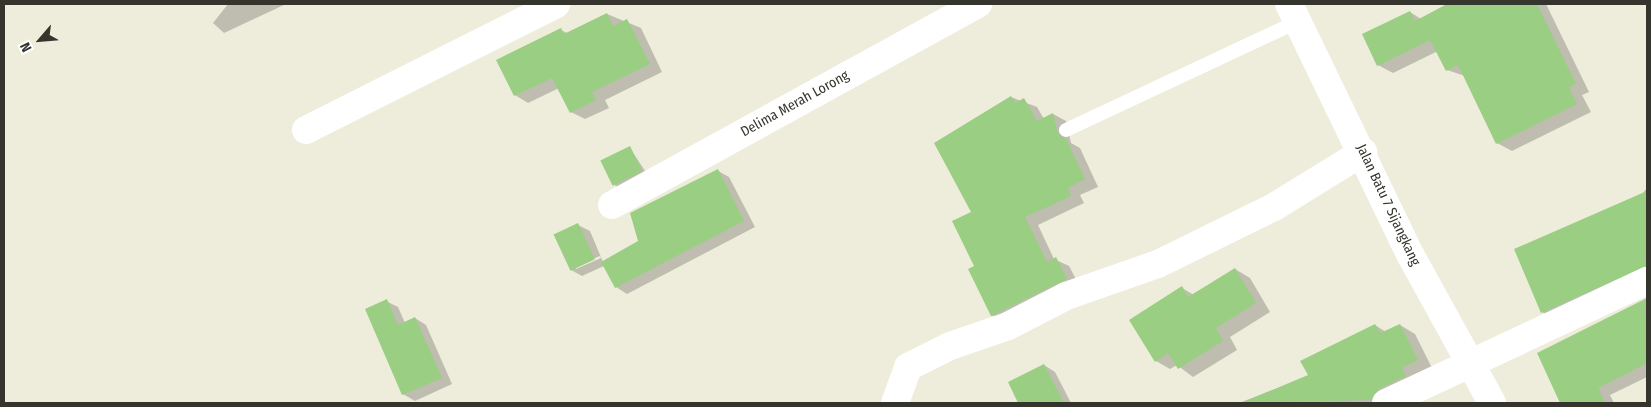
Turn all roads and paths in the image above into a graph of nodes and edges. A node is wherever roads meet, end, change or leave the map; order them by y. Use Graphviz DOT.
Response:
graph roads {
  1 [pos="556,4"];
  2 [pos="978,4"];
  3 [pos="1293,13"];
  4 [pos="306,130"];
  5 [pos="1066,130"];
  6 [pos="1363,152"];
  7 [pos="612,205"];
  8 [pos="1647,281"];
  9 [pos="1470,360"];
  10 [pos="895,403"];
  11 [pos="1386,403"];
  12 [pos="1492,403"];
  1 -- 4 [label="street"];
  2 -- 7 [label="street, Delima Merah Lorong"];
  3 -- 5 [label="lane"];
  3 -- 6 [label="street, Jalan Batu 7 Sijangkang"];
  6 -- 9 [label="street, Jalan Batu 7 Sijangkang"];
  6 -- 10 [label="street"];
  8 -- 9 [label="street"];
  9 -- 11 [label="street"];
  9 -- 12 [label="street, Jalan Batu 7 Sijangkang"];
}
